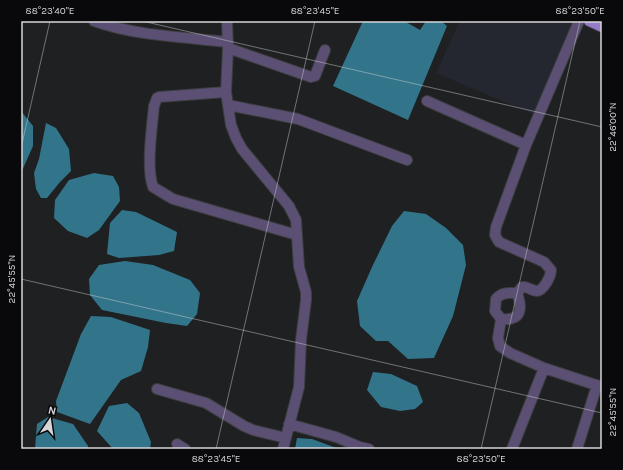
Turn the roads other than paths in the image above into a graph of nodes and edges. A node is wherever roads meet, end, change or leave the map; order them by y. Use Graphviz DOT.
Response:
graph roads {
  1 [pos="94,21"];
  2 [pos="227,21"];
  3 [pos="579,21"];
  4 [pos="588,21"];
  5 [pos="602,27"];
  6 [pos="228,45"];
  7 [pos="325,50"];
  8 [pos="226,92"];
  9 [pos="427,101"];
  10 [pos="228,105"];
  11 [pos="526,145"];
  12 [pos="407,160"];
  13 [pos="297,235"];
  14 [pos="516,293"];
  15 [pos="501,319"];
  16 [pos="544,368"];
  17 [pos="600,386"];
  18 [pos="157,389"];
  19 [pos="290,424"];
  20 [pos="286,438"];
  21 [pos="283,449"];
  22 [pos="369,449"];
  23 [pos="512,449"];
  24 [pos="577,449"];
  1 -- 6 [label="street"];
  2 -- 6 [label="street"];
  3 -- 11 [label="street"];
  4 -- 5 [label="main road"];
  6 -- 7 [label="street"];
  6 -- 8 [label="street"];
  8 -- 10 [label="street"];
  8 -- 13 [label="street"];
  9 -- 11 [label="street"];
  10 -- 12 [label="street"];
  10 -- 13 [label="street"];
  11 -- 14 [label="street"];
  13 -- 19 [label="street"];
  14 -- 15 [label="street"];
  14 -- 15 [label="street"];
  15 -- 16 [label="street"];
  16 -- 17 [label="street"];
  16 -- 23 [label="street"];
  17 -- 24 [label="street"];
  18 -- 20 [label="street"];
  19 -- 20 [label="street"];
  19 -- 22 [label="street"];
  20 -- 21 [label="street"];
}
